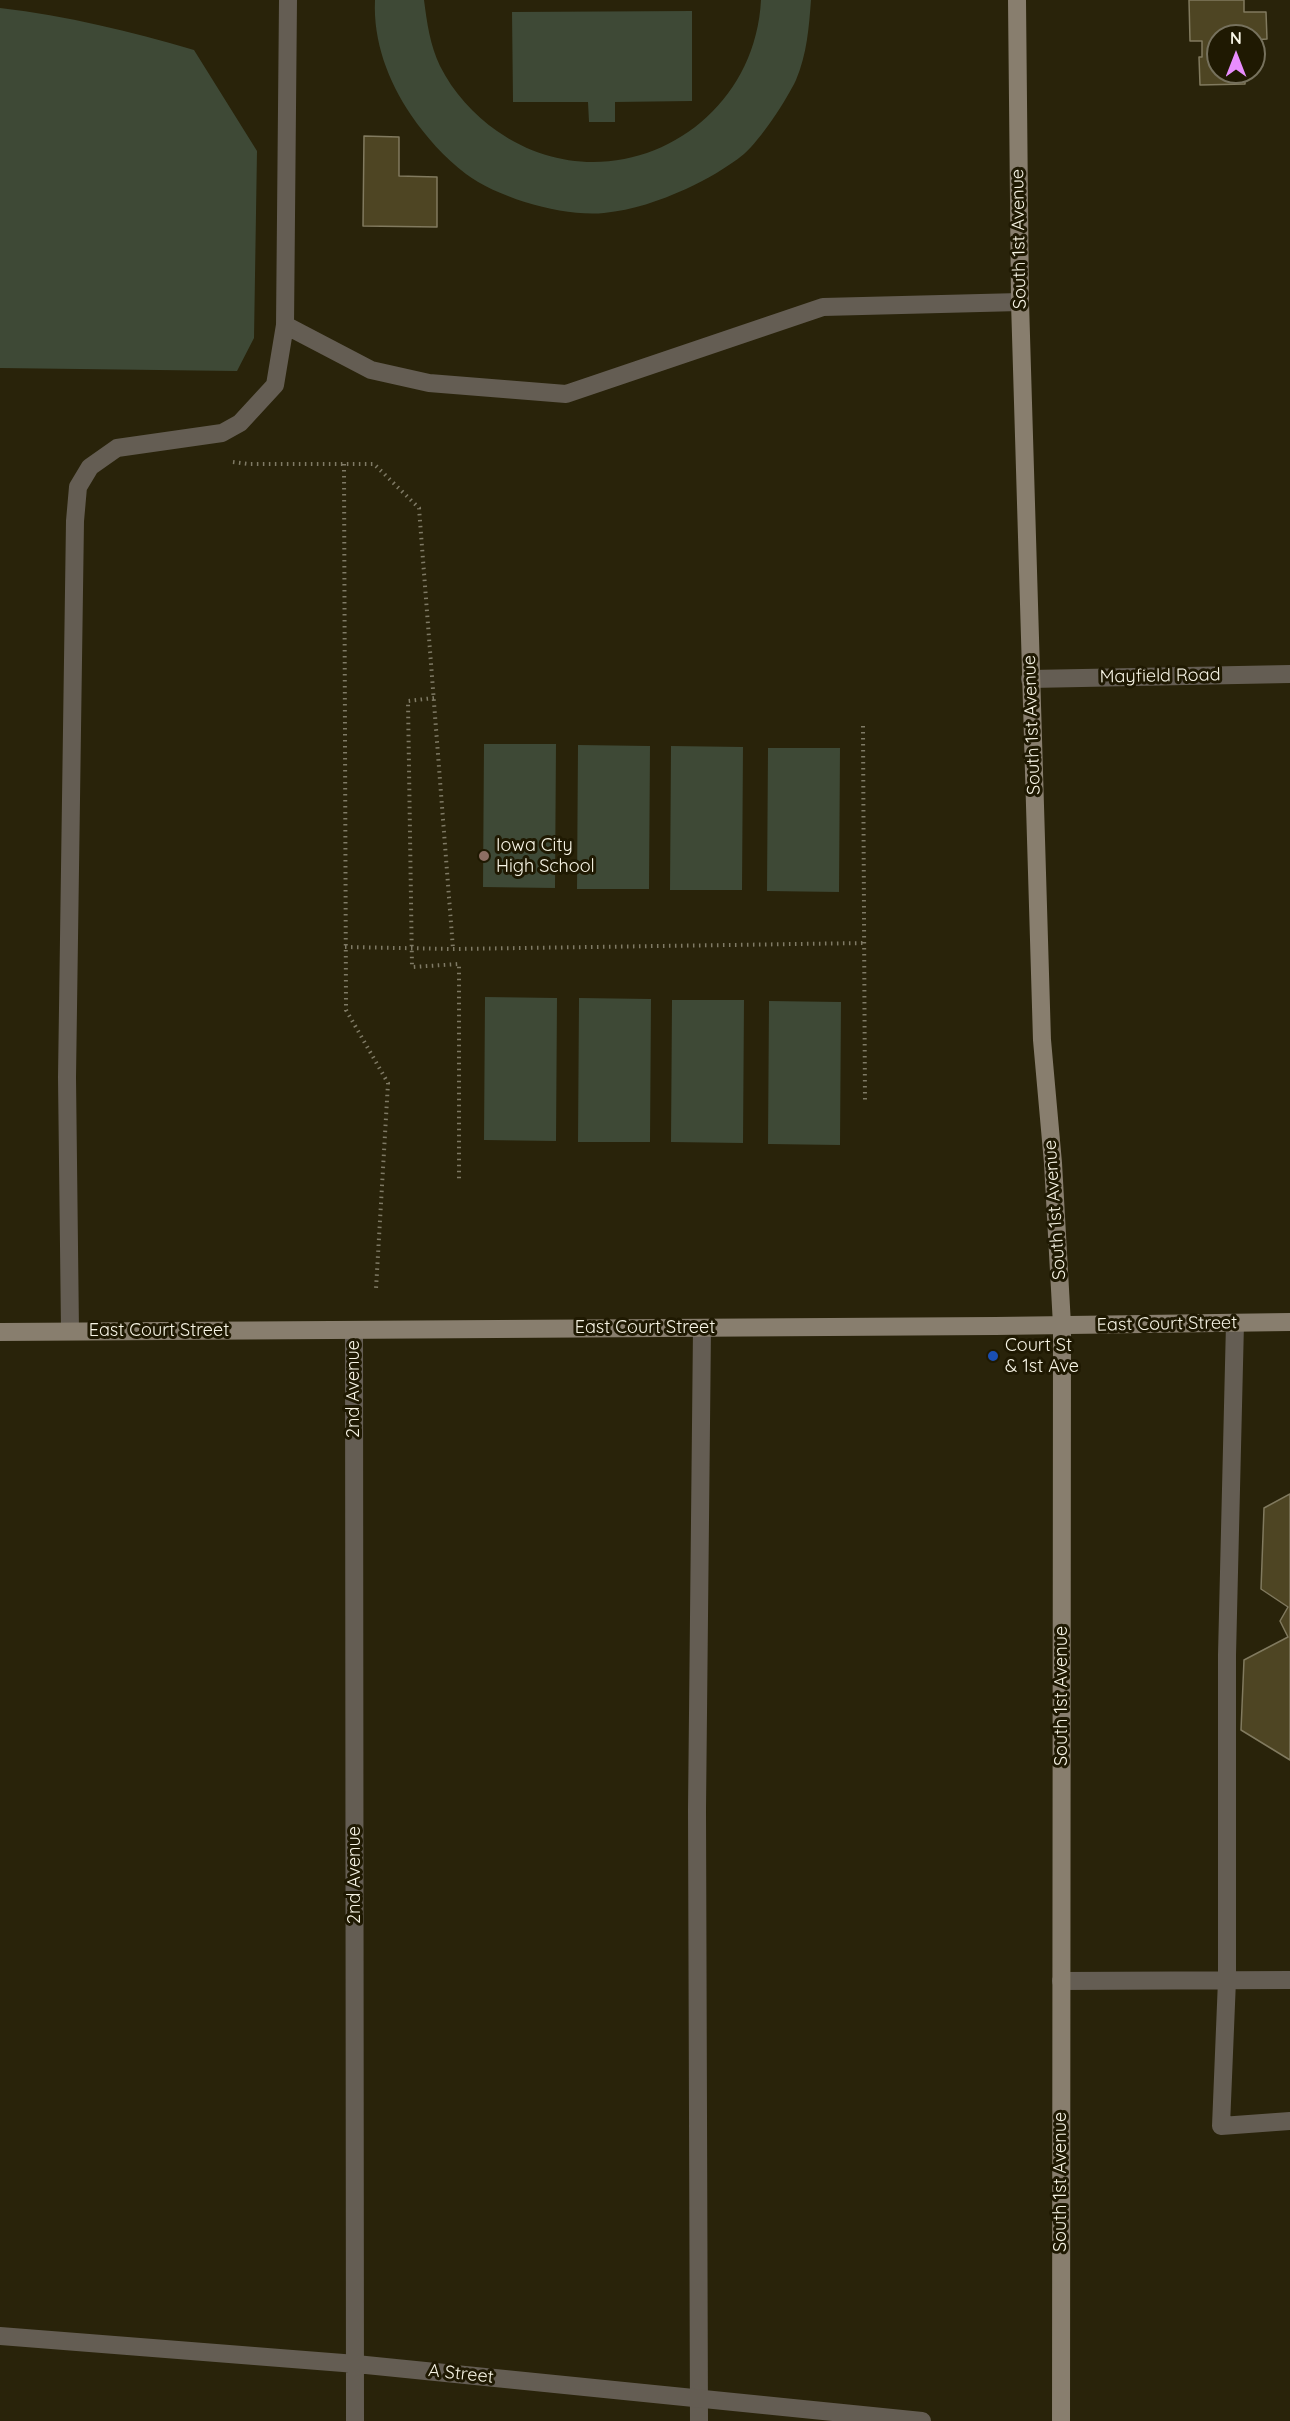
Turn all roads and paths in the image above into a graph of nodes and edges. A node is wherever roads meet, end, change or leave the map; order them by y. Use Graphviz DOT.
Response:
graph roads {
  1 [pos="288,0"];
  2 [pos="1017,0"];
  3 [pos="1020,302"];
  4 [pos="285,325"];
  5 [pos="197,436"];
  6 [pos="344,464"];
  7 [pos="1290,674"];
  8 [pos="1030,679"];
  9 [pos="434,698"];
  10 [pos="863,726"];
  11 [pos="866,944"];
  12 [pos="345,947"];
  13 [pos="412,949"];
  14 [pos="453,949"];
  15 [pos="865,1104"];
  16 [pos="459,1181"];
  17 [pos="376,1289"];
  18 [pos="1290,1322"];
  19 [pos="1236,1323"];
  20 [pos="1062,1325"];
  21 [pos="702,1328"];
  22 [pos="354,1330"];
  23 [pos="70,1331"];
  24 [pos="0,1332"];
  25 [pos="1227,1980"];
  26 [pos="1290,1980"];
  27 [pos="1061,1982"];
  28 [pos="1290,2121"];
  29 [pos="0,2336"];
  30 [pos="356,2364"];
  31 [pos="699,2398"];
  32 [pos="355,2421"];
  33 [pos="699,2421"];
  34 [pos="922,2421"];
  35 [pos="1061,2421"];
  1 -- 4 [label="street"];
  2 -- 3 [label="main road, South 1st Avenue"];
  3 -- 4 [label="street"];
  3 -- 8 [label="main road, South 1st Avenue"];
  4 -- 5 [label="street"];
  5 -- 6 [label="path"];
  5 -- 23 [label="street"];
  6 -- 9 [label="path"];
  6 -- 12 [label="path"];
  7 -- 8 [label="street, Mayfield Road"];
  8 -- 20 [label="main road, South 1st Avenue"];
  9 -- 13 [label="path"];
  9 -- 14 [label="path"];
  10 -- 11 [label="path"];
  11 -- 14 [label="path"];
  11 -- 15 [label="path"];
  12 -- 13 [label="path"];
  12 -- 17 [label="path"];
  13 -- 14 [label="path"];
  13 -- 16 [label="path"];
  18 -- 19 [label="main road, East Court Street"];
  19 -- 20 [label="main road, East Court Street"];
  19 -- 25 [label="street"];
  20 -- 21 [label="main road, East Court Street"];
  20 -- 27 [label="main road, South 1st Avenue"];
  21 -- 22 [label="main road, East Court Street"];
  21 -- 31 [label="street"];
  22 -- 23 [label="main road, East Court Street"];
  22 -- 30 [label="street, 2nd Avenue"];
  23 -- 24 [label="main road, East Court Street"];
  25 -- 26 [label="street"];
  25 -- 27 [label="street"];
  25 -- 28 [label="street"];
  27 -- 35 [label="main road, South 1st Avenue"];
  29 -- 30 [label="street, A Street"];
  30 -- 31 [label="street, A Street"];
  30 -- 32 [label="street, 2nd Avenue"];
  31 -- 33 [label="street"];
  31 -- 34 [label="street, A Street"];
}
